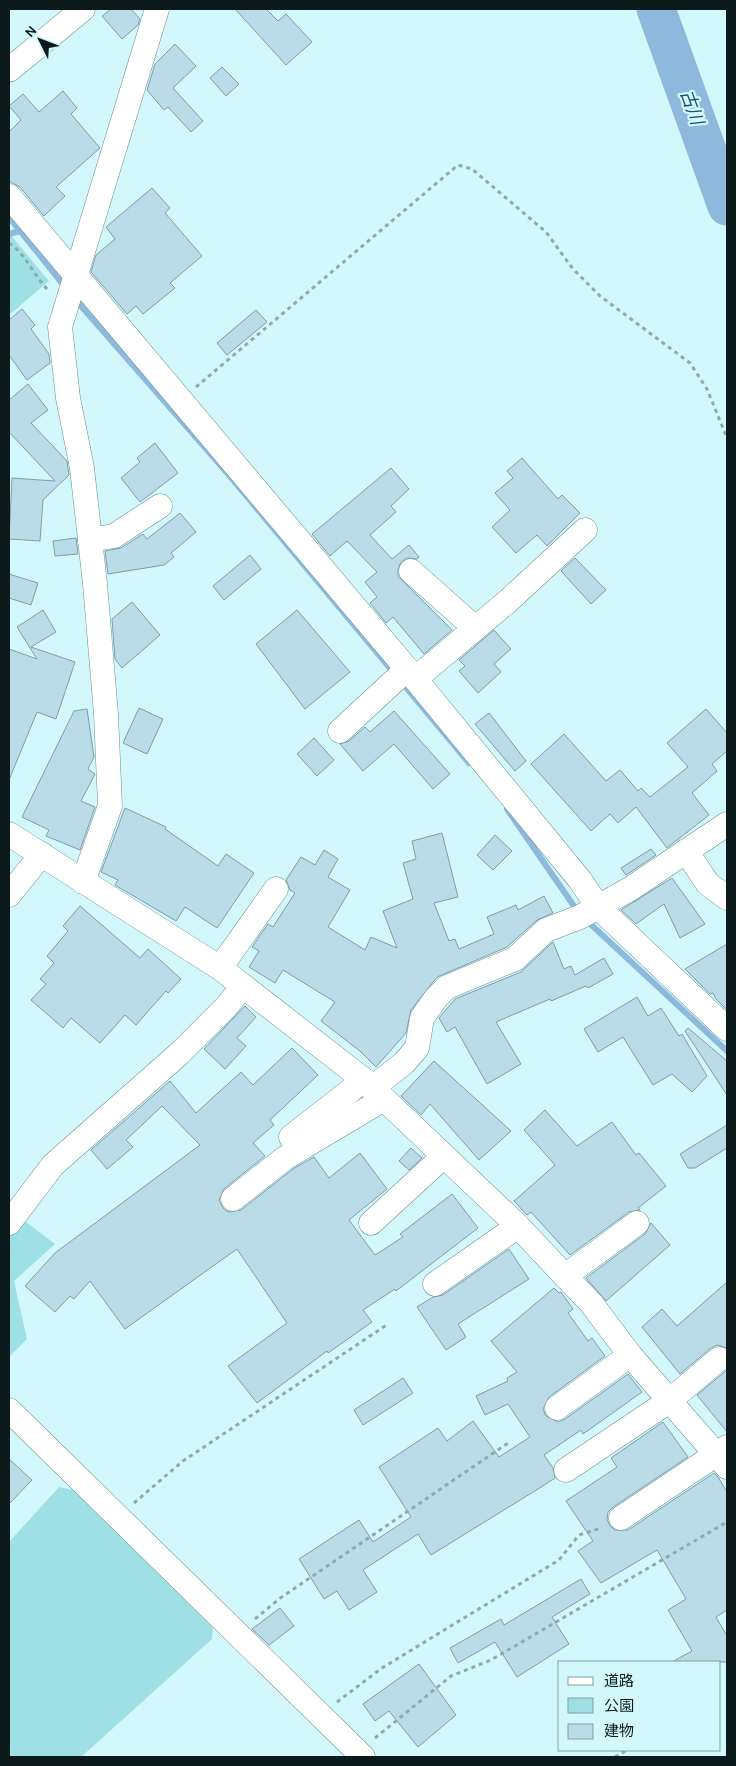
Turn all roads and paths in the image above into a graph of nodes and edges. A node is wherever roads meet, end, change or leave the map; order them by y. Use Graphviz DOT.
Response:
graph roads {
  1 [pos="83,9"];
  2 [pos="157,9"];
  3 [pos="9,70"];
  4 [pos="9,196"];
  5 [pos="9,243"];
  6 [pos="71,293"];
  7 [pos="181,400"];
  8 [pos="727,438"];
  9 [pos="160,506"];
  10 [pos="585,530"];
  11 [pos="90,540"];
  12 [pos="411,571"];
  13 [pos="475,628"];
  14 [pos="402,677"];
  15 [pos="340,731"];
  16 [pos="727,824"];
  17 [pos="9,834"];
  18 [pos="686,851"];
  19 [pos="42,854"];
  20 [pos="83,882"];
  21 [pos="276,889"];
  22 [pos="9,895"];
  23 [pos="727,898"];
  24 [pos="589,912"];
  25 [pos="220,968"];
  26 [pos="243,986"];
  27 [pos="727,1029"];
  28 [pos="373,1089"];
  29 [pos="291,1137"];
  30 [pos="444,1156"];
  31 [pos="233,1199"];
  32 [pos="371,1222"];
  33 [pos="9,1223"];
  34 [pos="637,1223"];
  35 [pos="518,1226"];
  36 [pos="566,1276"];
  37 [pos="435,1284"];
  38 [pos="388,1324"];
  39 [pos="630,1354"];
  40 [pos="720,1359"];
  41 [pos="669,1401"];
  42 [pos="557,1408"];
  43 [pos="9,1410"];
  44 [pos="508,1443"];
  45 [pos="723,1456"];
  46 [pos="566,1470"];
  47 [pos="116,1518"];
  48 [pos="621,1518"];
  49 [pos="727,1522"];
  50 [pos="237,1634"];
  51 [pos="321,1718"];
  52 [pos="625,1751"];
  53 [pos="360,1755"];
  54 [pos="614,1757"];
  1 -- 3 [label="street"];
  2 -- 6 [label="street"];
  4 -- 6 [label="street"];
  5 -- 6 [label="path"];
  6 -- 7 [label="street"];
  6 -- 11 [label="street"];
  7 -- 8 [label="path"];
  7 -- 14 [label="street"];
  9 -- 11 [label="street"];
  10 -- 13 [label="street"];
  11 -- 20 [label="street"];
  12 -- 13 [label="street"];
  13 -- 14 [label="street"];
  14 -- 15 [label="street"];
  14 -- 24 [label="street"];
  16 -- 18 [label="street"];
  17 -- 19 [label="street"];
  18 -- 23 [label="street"];
  18 -- 24 [label="street"];
  19 -- 20 [label="street"];
  19 -- 22 [label="street"];
  20 -- 25 [label="street"];
  21 -- 25 [label="street"];
  24 -- 27 [label="street"];
  24 -- 28 [label="street"];
  25 -- 26 [label="street"];
  26 -- 28 [label="street"];
  26 -- 33 [label="street"];
  28 -- 29 [label="street"];
  28 -- 30 [label="street"];
  28 -- 31 [label="street"];
  30 -- 32 [label="street"];
  30 -- 35 [label="street"];
  34 -- 36 [label="street"];
  35 -- 36 [label="street"];
  35 -- 37 [label="street"];
  36 -- 39 [label="street"];
  38 -- 47 [label="path"];
  39 -- 41 [label="street"];
  39 -- 42 [label="street"];
  40 -- 41 [label="street"];
  41 -- 45 [label="street"];
  41 -- 46 [label="street"];
  43 -- 47 [label="street"];
  44 -- 50 [label="path"];
  45 -- 48 [label="street"];
  47 -- 50 [label="street"];
  48 -- 51 [label="path"];
  49 -- 53 [label="path"];
  50 -- 51 [label="street"];
  51 -- 53 [label="street"];
  52 -- 54 [label="path"];
}
